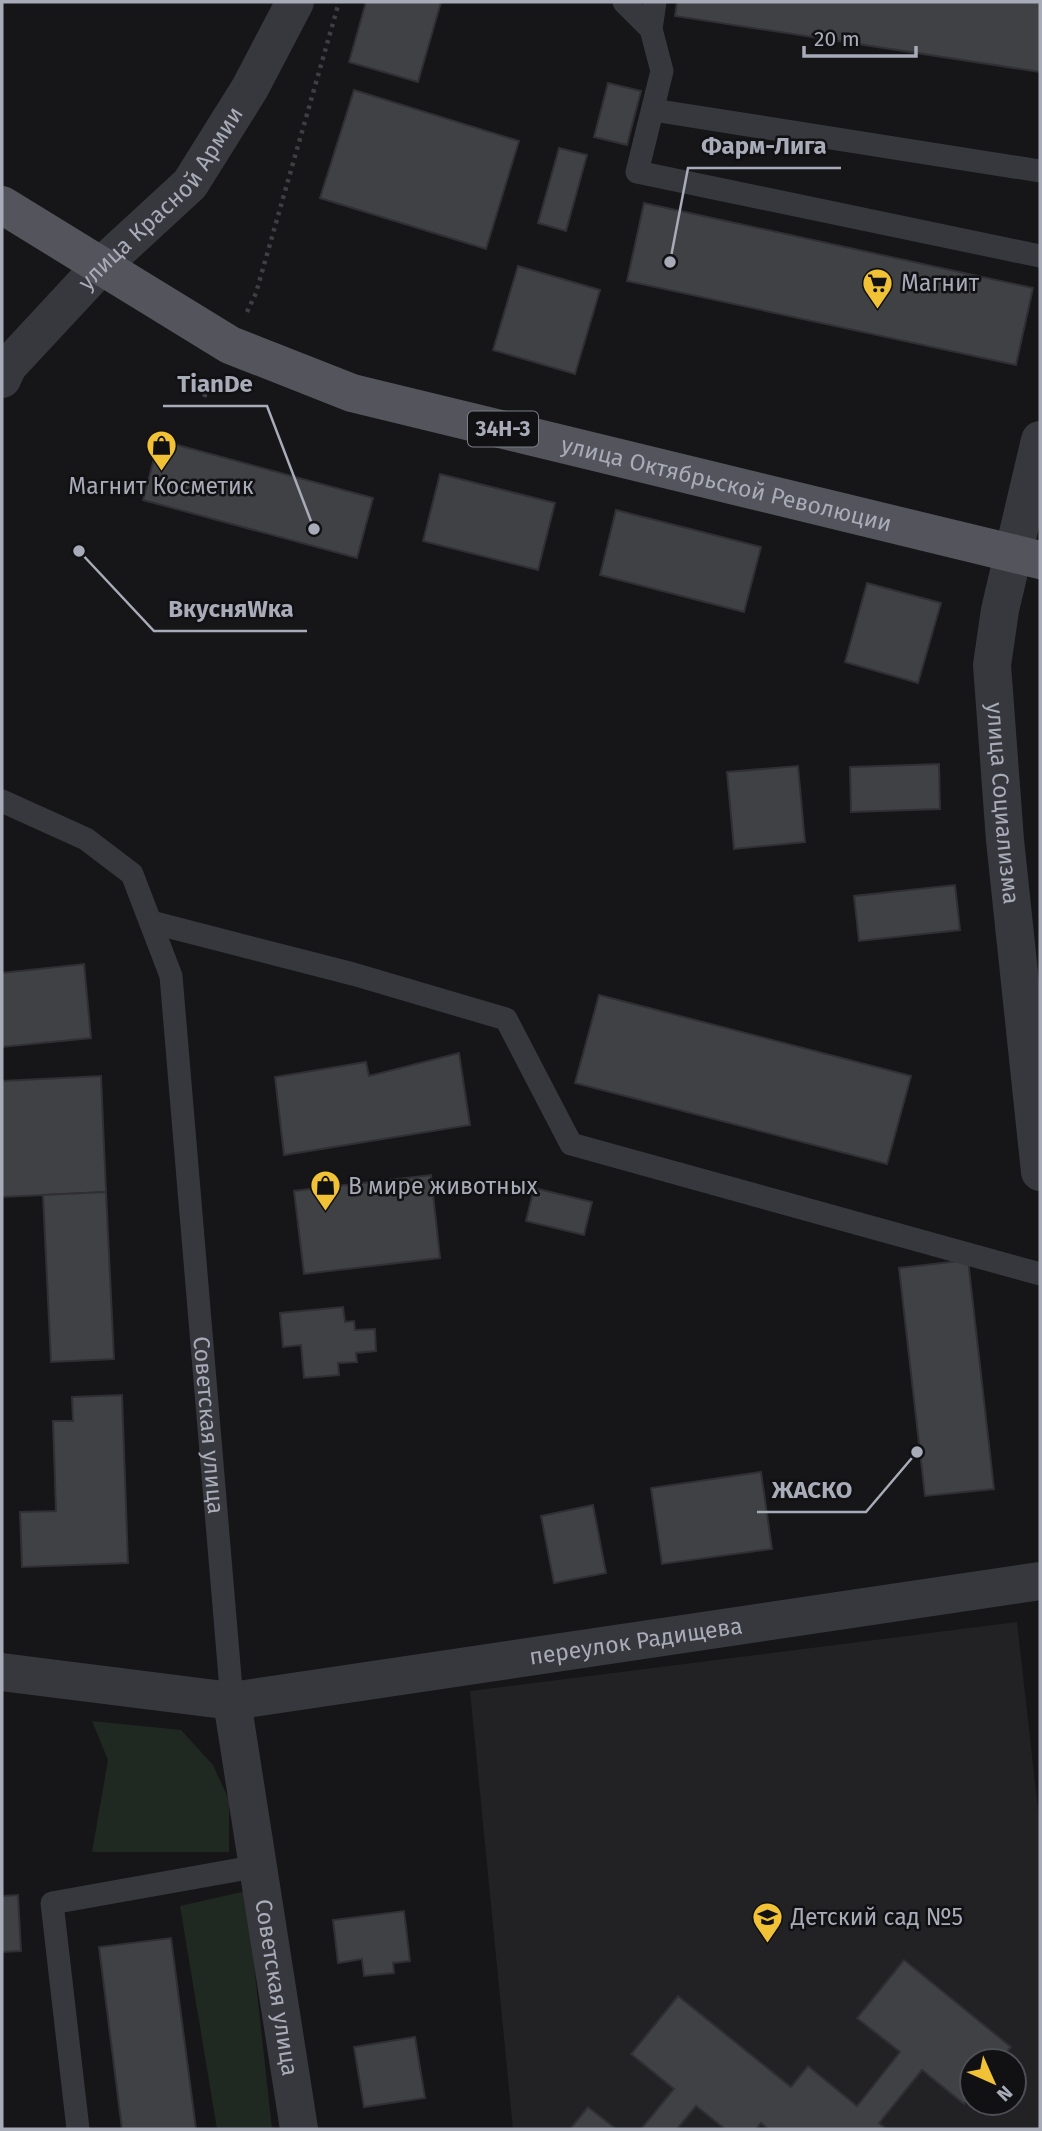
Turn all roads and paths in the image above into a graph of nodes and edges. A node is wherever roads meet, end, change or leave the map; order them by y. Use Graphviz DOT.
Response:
graph roads {
  1 [pos="295,2"];
  2 [pos="339,2"];
  3 [pos="624,2"];
  4 [pos="655,2"];
  5 [pos="651,29"];
  6 [pos="653,110"];
  7 [pos="1040,171"];
  8 [pos="2,205"];
  9 [pos="1040,256"];
  10 [pos="100,267"];
  11 [pos="230,345"];
  12 [pos="2,379"];
  13 [pos="204,397"];
  14 [pos="1040,440"];
  15 [pos="1026,556"];
  16 [pos="2,802"];
  17 [pos="151,922"];
  18 [pos="1040,1172"];
  19 [pos="1040,1275"];
  20 [pos="1040,1581"];
  21 [pos="2,1672"];
  22 [pos="232,1701"];
  23 [pos="259,1866"];
  24 [pos="78,2129"];
  25 [pos="299,2129"];
  1 -- 10 [label="street, улица Красной Армии"];
  2 -- 11 [label="path"];
  3 -- 5 [label="lane"];
  4 -- 5 [label="lane"];
  5 -- 6 [label="lane"];
  6 -- 7 [label="lane"];
  6 -- 9 [label="lane"];
  8 -- 10 [label="main road, улица Октябрьской Революции / 34Н-3"];
  10 -- 11 [label="main road, улица Октябрьской Революции / 34Н-3"];
  10 -- 12 [label="street, улица Красной Армии"];
  11 -- 13 [label="path"];
  11 -- 15 [label="main road, улица Октябрьской Революции / 34Н-3"];
  14 -- 15 [label="street, улица Социализма"];
  15 -- 18 [label="street, улица Социализма"];
  16 -- 17 [label="lane, Советская улица"];
  17 -- 19 [label="lane"];
  17 -- 22 [label="lane, Советская улица"];
  20 -- 22 [label="street, переулок Радищева"];
  21 -- 22 [label="street, переулок Радищева"];
  22 -- 23 [label="street, Советская улица"];
  23 -- 24 [label="lane"];
  23 -- 25 [label="street, Советская улица"];
}
